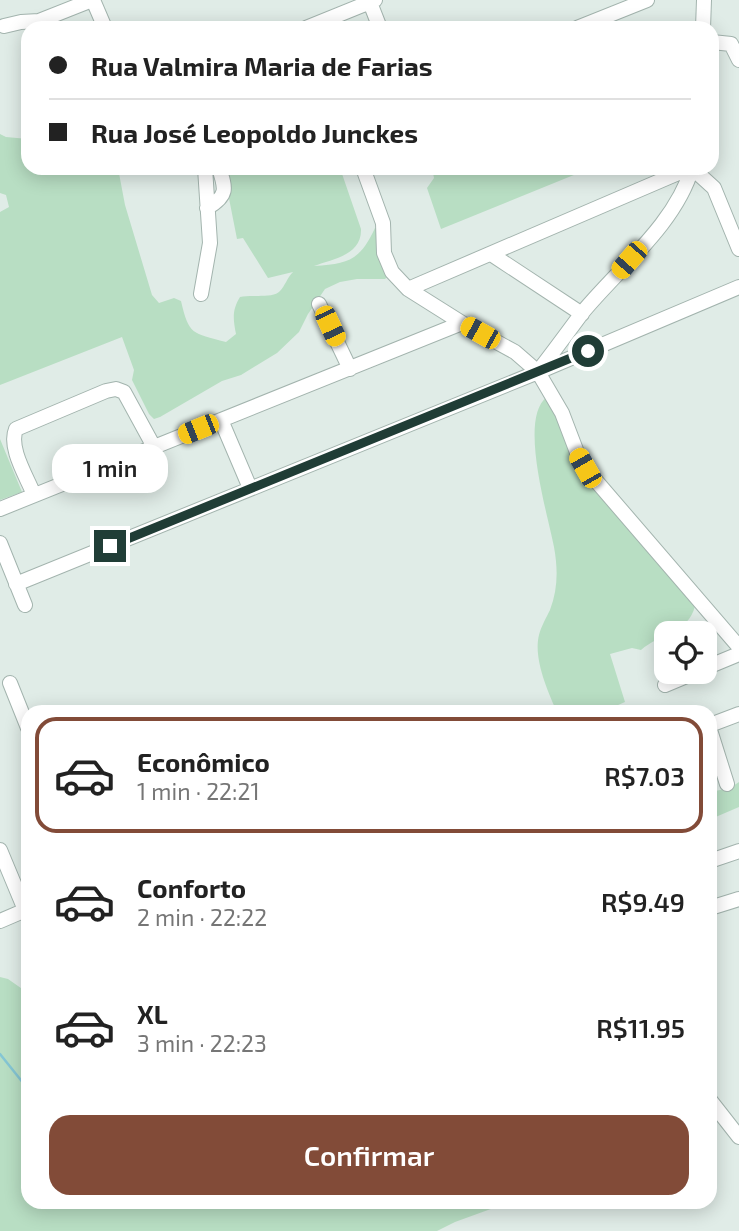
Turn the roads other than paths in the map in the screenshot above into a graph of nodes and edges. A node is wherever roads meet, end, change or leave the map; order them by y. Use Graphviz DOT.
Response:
graph roads {
  1 [pos="93,0"];
  2 [pos="647,0"];
  3 [pos="704,0"];
  4 [pos="371,1"];
  5 [pos="42,21"];
  6 [pos="102,21"];
  7 [pos="323,21"];
  8 [pos="378,21"];
  9 [pos="596,21"];
  10 [pos="702,21"];
  11 [pos="21,22"];
  12 [pos="4,26"];
  13 [pos="719,42"];
  14 [pos="739,60"];
  15 [pos="205,175"];
  16 [pos="221,175"];
  17 [pos="366,175"];
  18 [pos="675,175"];
  19 [pos="689,175"];
  20 [pos="699,175"];
  21 [pos="207,208"];
  22 [pos="739,249"];
  23 [pos="491,254"];
  24 [pos="739,287"];
  25 [pos="408,289"];
  26 [pos="201,294"];
  27 [pos="320,304"];
  28 [pos="582,314"];
  29 [pos="462,324"];
  30 [pos="350,369"];
  31 [pos="538,372"];
  32 [pos="220,420"];
  33 [pos="154,447"];
  34 [pos="250,488"];
  35 [pos="34,495"];
  36 [pos="0,509"];
  37 [pos="0,543"];
  38 [pos="16,584"];
  39 [pos="25,605"];
  40 [pos="739,647"];
  41 [pos="739,654"];
  42 [pos="717,663"];
  43 [pos="5,686"];
  44 [pos="0,696"];
  45 [pos="739,714"];
  46 [pos="21,715"];
  47 [pos="717,725"];
  48 [pos="717,751"];
  49 [pos="727,784"];
  50 [pos="0,850"];
  51 [pos="739,851"];
  52 [pos="717,859"];
  53 [pos="21,897"];
  54 [pos="739,899"];
  55 [pos="717,906"];
  56 [pos="21,912"];
  57 [pos="0,921"];
  58 [pos="717,1109"];
  59 [pos="739,1137"];
  1 -- 5 [label="street"];
  1 -- 6 [label="street"];
  2 -- 9 [label="street"];
  3 -- 10 [label="street"];
  4 -- 7 [label="street"];
  4 -- 8 [label="street"];
  11 -- 12 [label="street"];
  13 -- 14 [label="street"];
  15 -- 21 [label="street"];
  16 -- 21 [label="street"];
  17 -- 25 [label="street"];
  18 -- 23 [label="street"];
  19 -- 28 [label="street"];
  20 -- 22 [label="street"];
  21 -- 26 [label="street"];
  23 -- 25 [label="street"];
  23 -- 28 [label="street"];
  24 -- 31 [label="street"];
  25 -- 29 [label="street"];
  27 -- 30 [label="street"];
  28 -- 31 [label="street"];
  29 -- 30 [label="street"];
  29 -- 31 [label="street"];
  30 -- 32 [label="street"];
  31 -- 34 [label="street"];
  31 -- 40 [label="street"];
  32 -- 33 [label="street"];
  32 -- 34 [label="street"];
  33 -- 35 [label="street"];
  33 -- 35 [label="street"];
  34 -- 38 [label="street"];
  35 -- 36 [label="street"];
  37 -- 38 [label="street"];
  38 -- 39 [label="street"];
  41 -- 42 [label="street"];
  43 -- 44 [label="street"];
  43 -- 46 [label="street"];
  45 -- 47 [label="street"];
  48 -- 49 [label="street"];
  50 -- 53 [label="street"];
  51 -- 52 [label="street"];
  54 -- 55 [label="street"];
  56 -- 57 [label="street"];
  58 -- 59 [label="street"];
}
